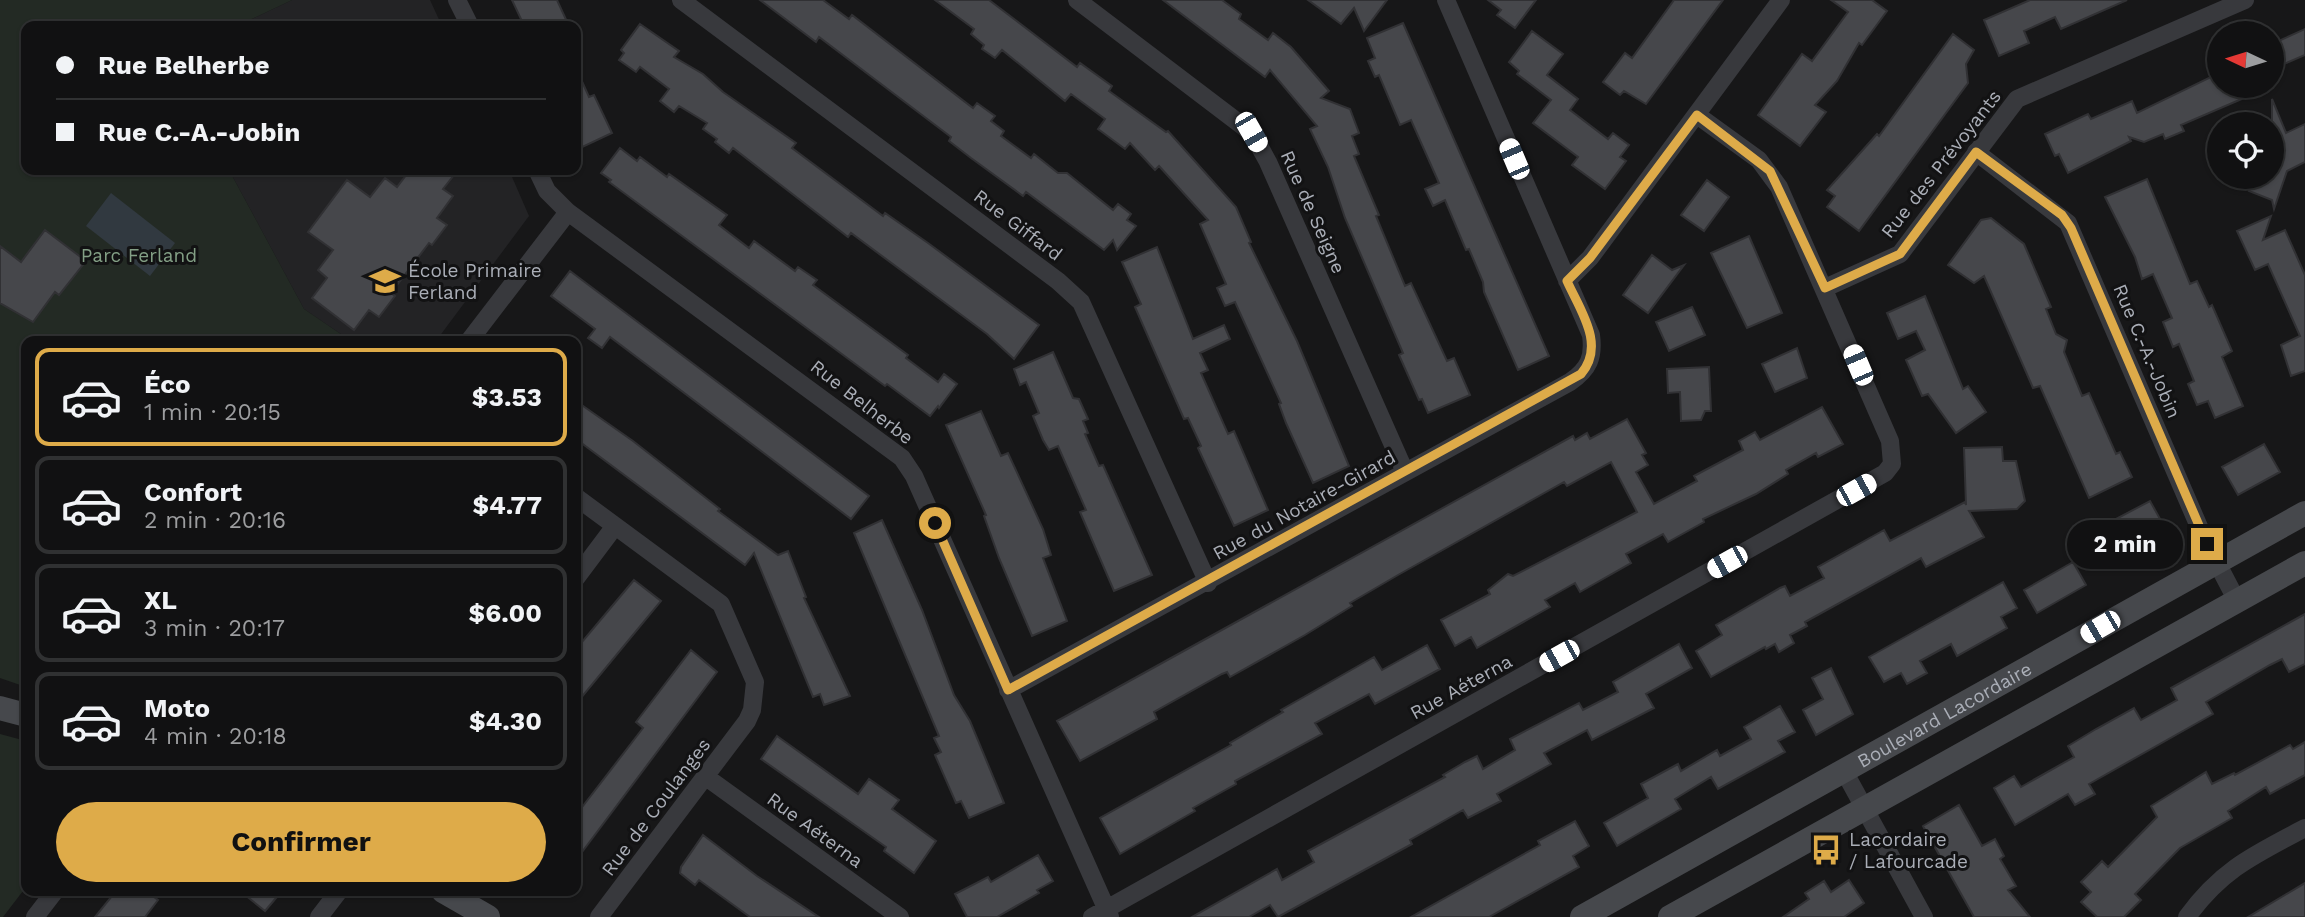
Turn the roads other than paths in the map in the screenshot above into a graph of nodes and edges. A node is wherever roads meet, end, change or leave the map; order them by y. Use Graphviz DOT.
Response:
graph roads {
  1 [pos="457,0"];
  2 [pos="681,0"];
  3 [pos="1077,0"];
  4 [pos="1446,0"];
  5 [pos="1782,0"];
  6 [pos="2245,0"];
  7 [pos="468,21"];
  8 [pos="1697,115"];
  9 [pos="1976,152"];
  10 [pos="539,175"];
  11 [pos="568,212"];
  12 [pos="1567,281"];
  13 [pos="1825,288"];
  14 [pos="473,336"];
  15 [pos="1405,472"];
  16 [pos="581,501"];
  17 [pos="2305,513"];
  18 [pos="615,526"];
  19 [pos="2216,562"];
  20 [pos="2305,564"];
  21 [pos="581,571"];
  22 [pos="1208,583"];
  23 [pos="2237,601"];
  24 [pos="1008,690"];
  25 [pos="0,708"];
  26 [pos="21,714"];
  27 [pos="1844,771"];
  28 [pos="706,777"];
  29 [pos="1864,808"];
  30 [pos="2305,828"];
  31 [pos="51,896"];
  32 [pos="334,896"];
  33 [pos="452,896"];
  34 [pos="1103,914"];
  35 [pos="35,917"];
  36 [pos="319,917"];
  37 [pos="488,917"];
  38 [pos="599,917"];
  39 [pos="900,917"];
  40 [pos="1582,917"];
  41 [pos="1670,917"];
  42 [pos="1924,917"];
  43 [pos="2187,917"];
  1 -- 7 [label="street"];
  2 -- 22 [label="street, Rue Giffard"];
  3 -- 15 [label="street, Rue de Seigne"];
  4 -- 12 [label="street"];
  5 -- 8 [label="street"];
  6 -- 9 [label="street, Rue des Prévoyants"];
  8 -- 12 [label="street"];
  8 -- 13 [label="street, Rue Aéterna"];
  9 -- 13 [label="street, Rue des Prévoyants"];
  9 -- 19 [label="street, Rue C.-A.-Jobin"];
  10 -- 11 [label="street, Rue Belherbe"];
  11 -- 14 [label="street"];
  11 -- 24 [label="street, Rue Belherbe"];
  12 -- 15 [label="street, Rue du Notaire-Girard"];
  13 -- 34 [label="street, Rue Aéterna"];
  15 -- 22 [label="street, Rue du Notaire-Girard"];
  16 -- 18 [label="street"];
  17 -- 19 [label="main road, Boulevard Lacordaire"];
  18 -- 21 [label="street"];
  18 -- 28 [label="street, Rue de Coulanges"];
  19 -- 23 [label="street, Rue C.-A.-Jobin"];
  19 -- 27 [label="main road, Boulevard Lacordaire"];
  20 -- 23 [label="main road"];
  22 -- 24 [label="street, Rue du Notaire-Girard"];
  23 -- 29 [label="main road"];
  24 -- 34 [label="street, Rue Belherbe"];
  25 -- 26 [label="main road"];
  27 -- 29 [label="street"];
  27 -- 40 [label="main road, Boulevard Lacordaire"];
  28 -- 38 [label="street, Rue de Coulanges"];
  28 -- 39 [label="street, Rue Aéterna"];
  29 -- 41 [label="main road"];
  29 -- 42 [label="street"];
  30 -- 43 [label="street"];
  31 -- 35 [label="street"];
  32 -- 36 [label="street"];
  33 -- 37 [label="main road"];
}
